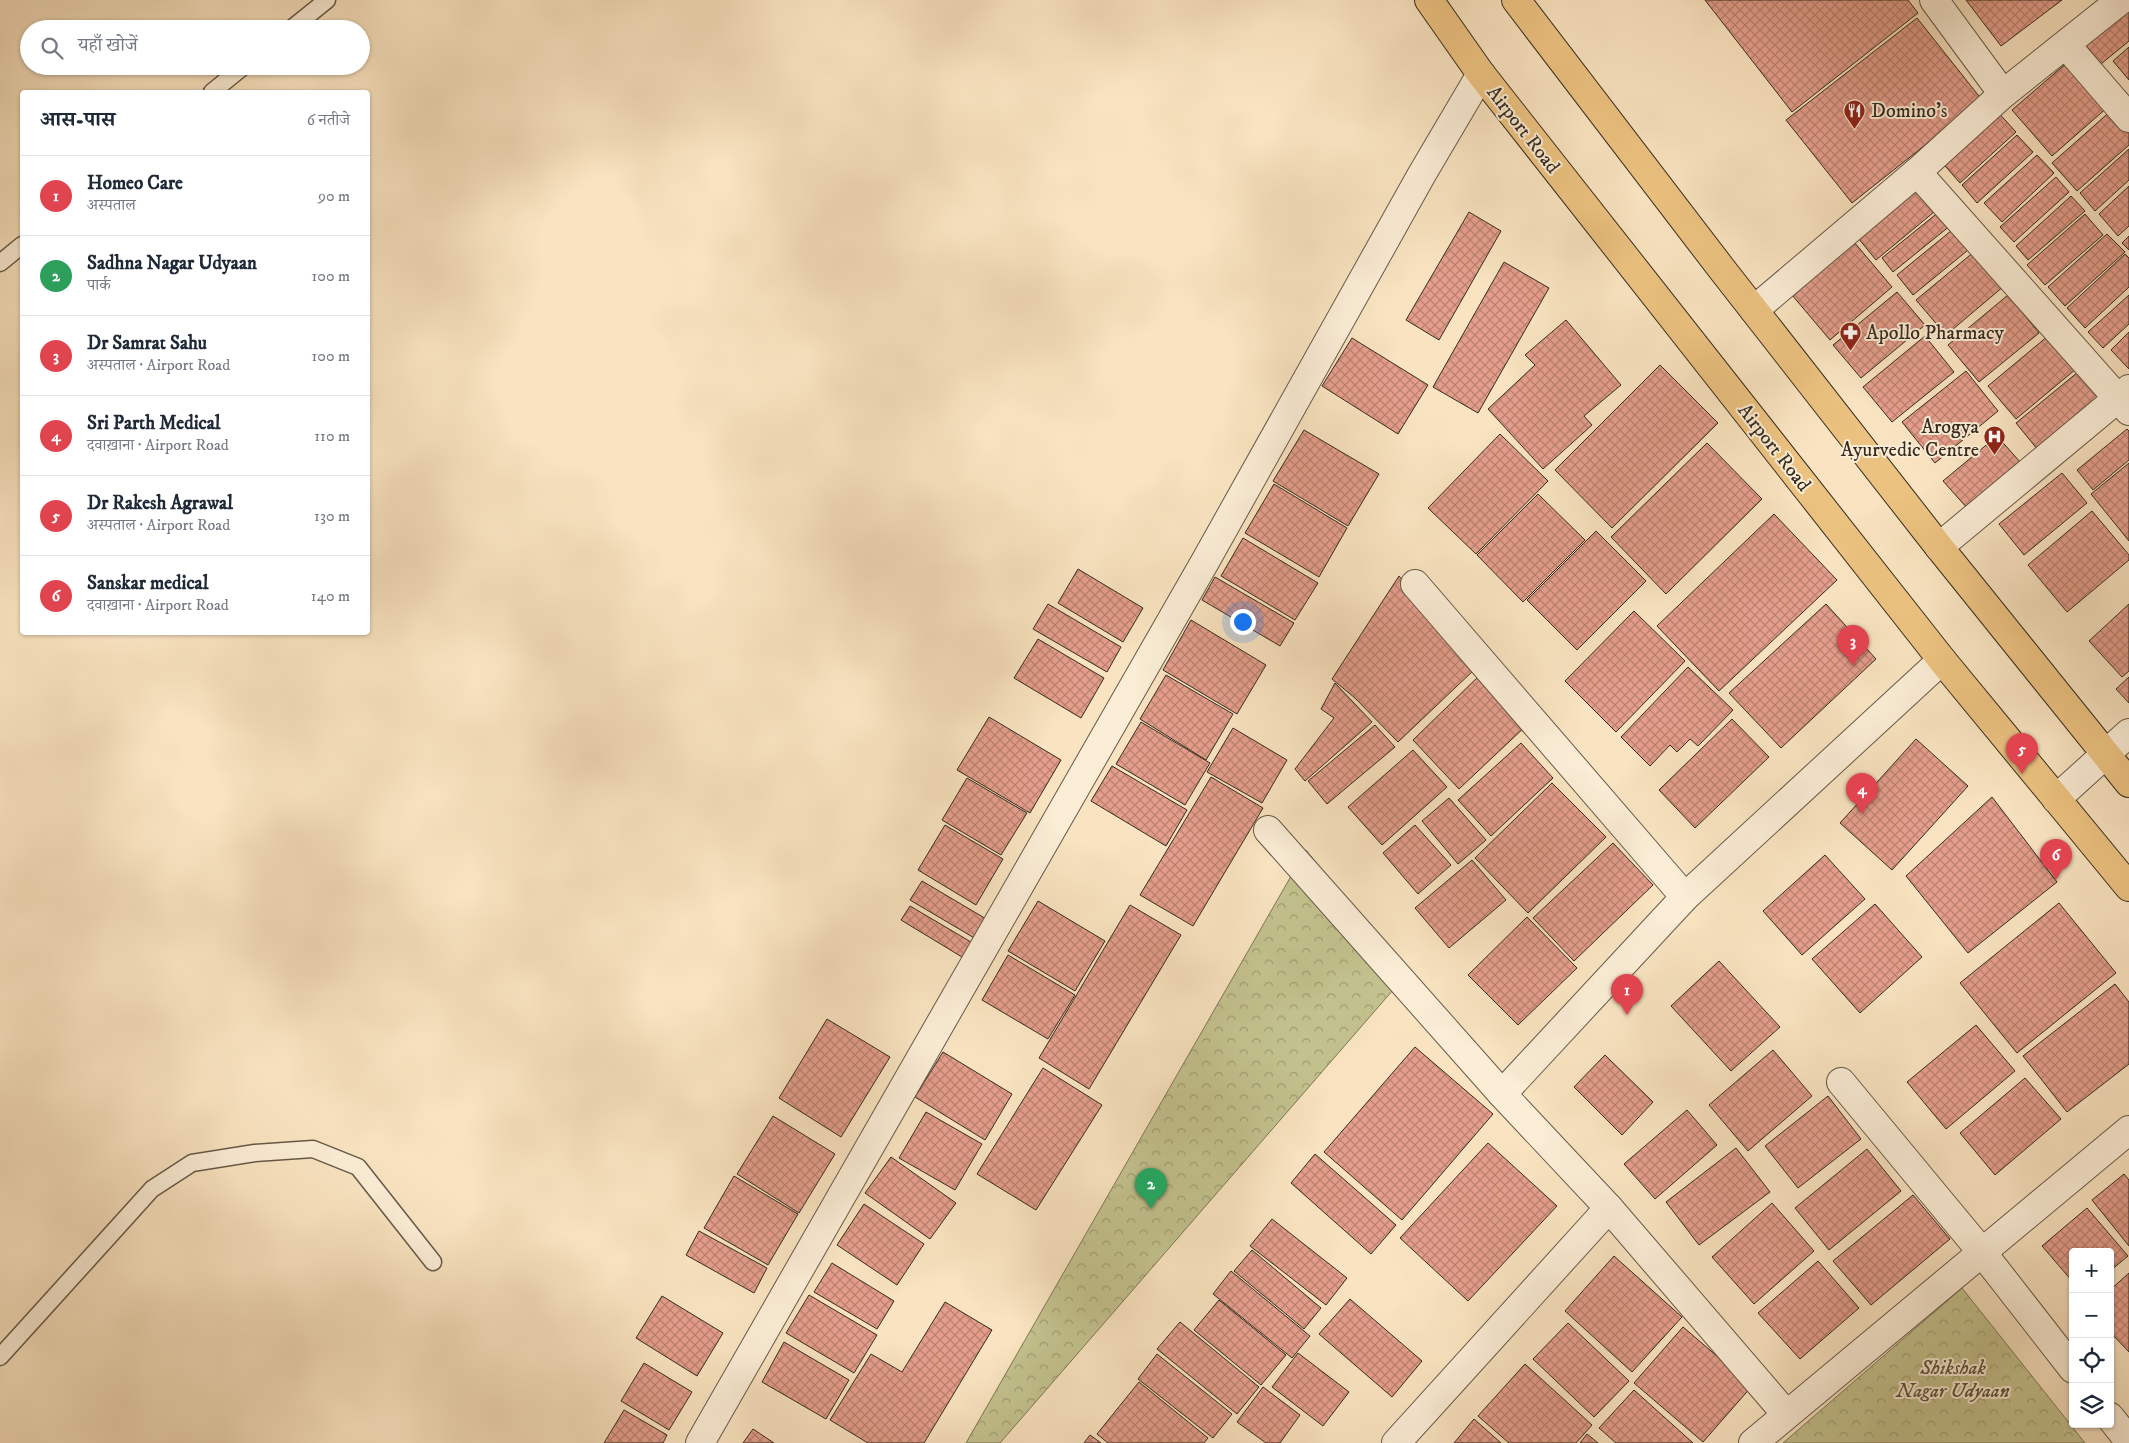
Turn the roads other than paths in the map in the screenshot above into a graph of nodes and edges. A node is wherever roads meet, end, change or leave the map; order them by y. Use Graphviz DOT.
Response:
graph roads {
  1 [pos="326,0"];
  2 [pos="1429,0"];
  3 [pos="1516,0"];
  4 [pos="1934,0"];
  5 [pos="2120,0"];
  6 [pos="302,20"];
  7 [pos="2066,45"];
  8 [pos="1481,74"];
  9 [pos="233,75"];
  10 [pos="214,90"];
  11 [pos="2003,94"];
  12 [pos="2129,118"];
  13 [pos="1917,172"];
  14 [pos="20,247"];
  15 [pos="0,263"];
  16 [pos="1754,310"];
  17 [pos="2125,400"];
  18 [pos="1939,547"];
  19 [pos="1414,584"];
  20 [pos="1942,660"];
  21 [pos="2129,733"];
  22 [pos="2105,755"];
  23 [pos="2129,783"];
  24 [pos="2056,799"];
  25 [pos="1268,830"];
  26 [pos="2129,886"];
  27 [pos="1686,897"];
  28 [pos="1841,1082"];
  29 [pos="1502,1094"];
  30 [pos="2129,1130"];
  31 [pos="1609,1208"];
  32 [pos="1981,1252"];
  33 [pos="433,1262"];
  34 [pos="0,1358"];
  35 [pos="2069,1364"];
  36 [pos="1786,1414"];
  37 [pos="2114,1422"];
  38 [pos="2129,1441"];
  39 [pos="700,1443"];
  40 [pos="1396,1443"];
  41 [pos="1753,1443"];
  1 -- 6 [label="lane"];
  2 -- 8 [label="main road, Airport Road"];
  3 -- 16 [label="main road"];
  4 -- 11 [label="street"];
  5 -- 7 [label="street"];
  7 -- 11 [label="street"];
  7 -- 12 [label="street"];
  8 -- 20 [label="main road, Airport Road"];
  8 -- 39 [label="street"];
  9 -- 10 [label="lane"];
  11 -- 13 [label="street"];
  13 -- 16 [label="street"];
  13 -- 17 [label="street"];
  14 -- 15 [label="lane"];
  16 -- 18 [label="main road"];
  17 -- 18 [label="street"];
  18 -- 22 [label="main road"];
  19 -- 27 [label="street"];
  20 -- 24 [label="main road, Airport Road"];
  20 -- 27 [label="street"];
  21 -- 22 [label="street"];
  22 -- 23 [label="main road"];
  22 -- 24 [label="street"];
  24 -- 26 [label="main road, Airport Road"];
  25 -- 29 [label="street"];
  27 -- 29 [label="street"];
  28 -- 32 [label="street"];
  29 -- 31 [label="street"];
  30 -- 32 [label="street"];
  31 -- 36 [label="street"];
  31 -- 40 [label="street"];
  32 -- 35 [label="street"];
  32 -- 36 [label="street"];
  33 -- 34 [label="lane"];
  36 -- 41 [label="street"];
  37 -- 38 [label="street"];
}
